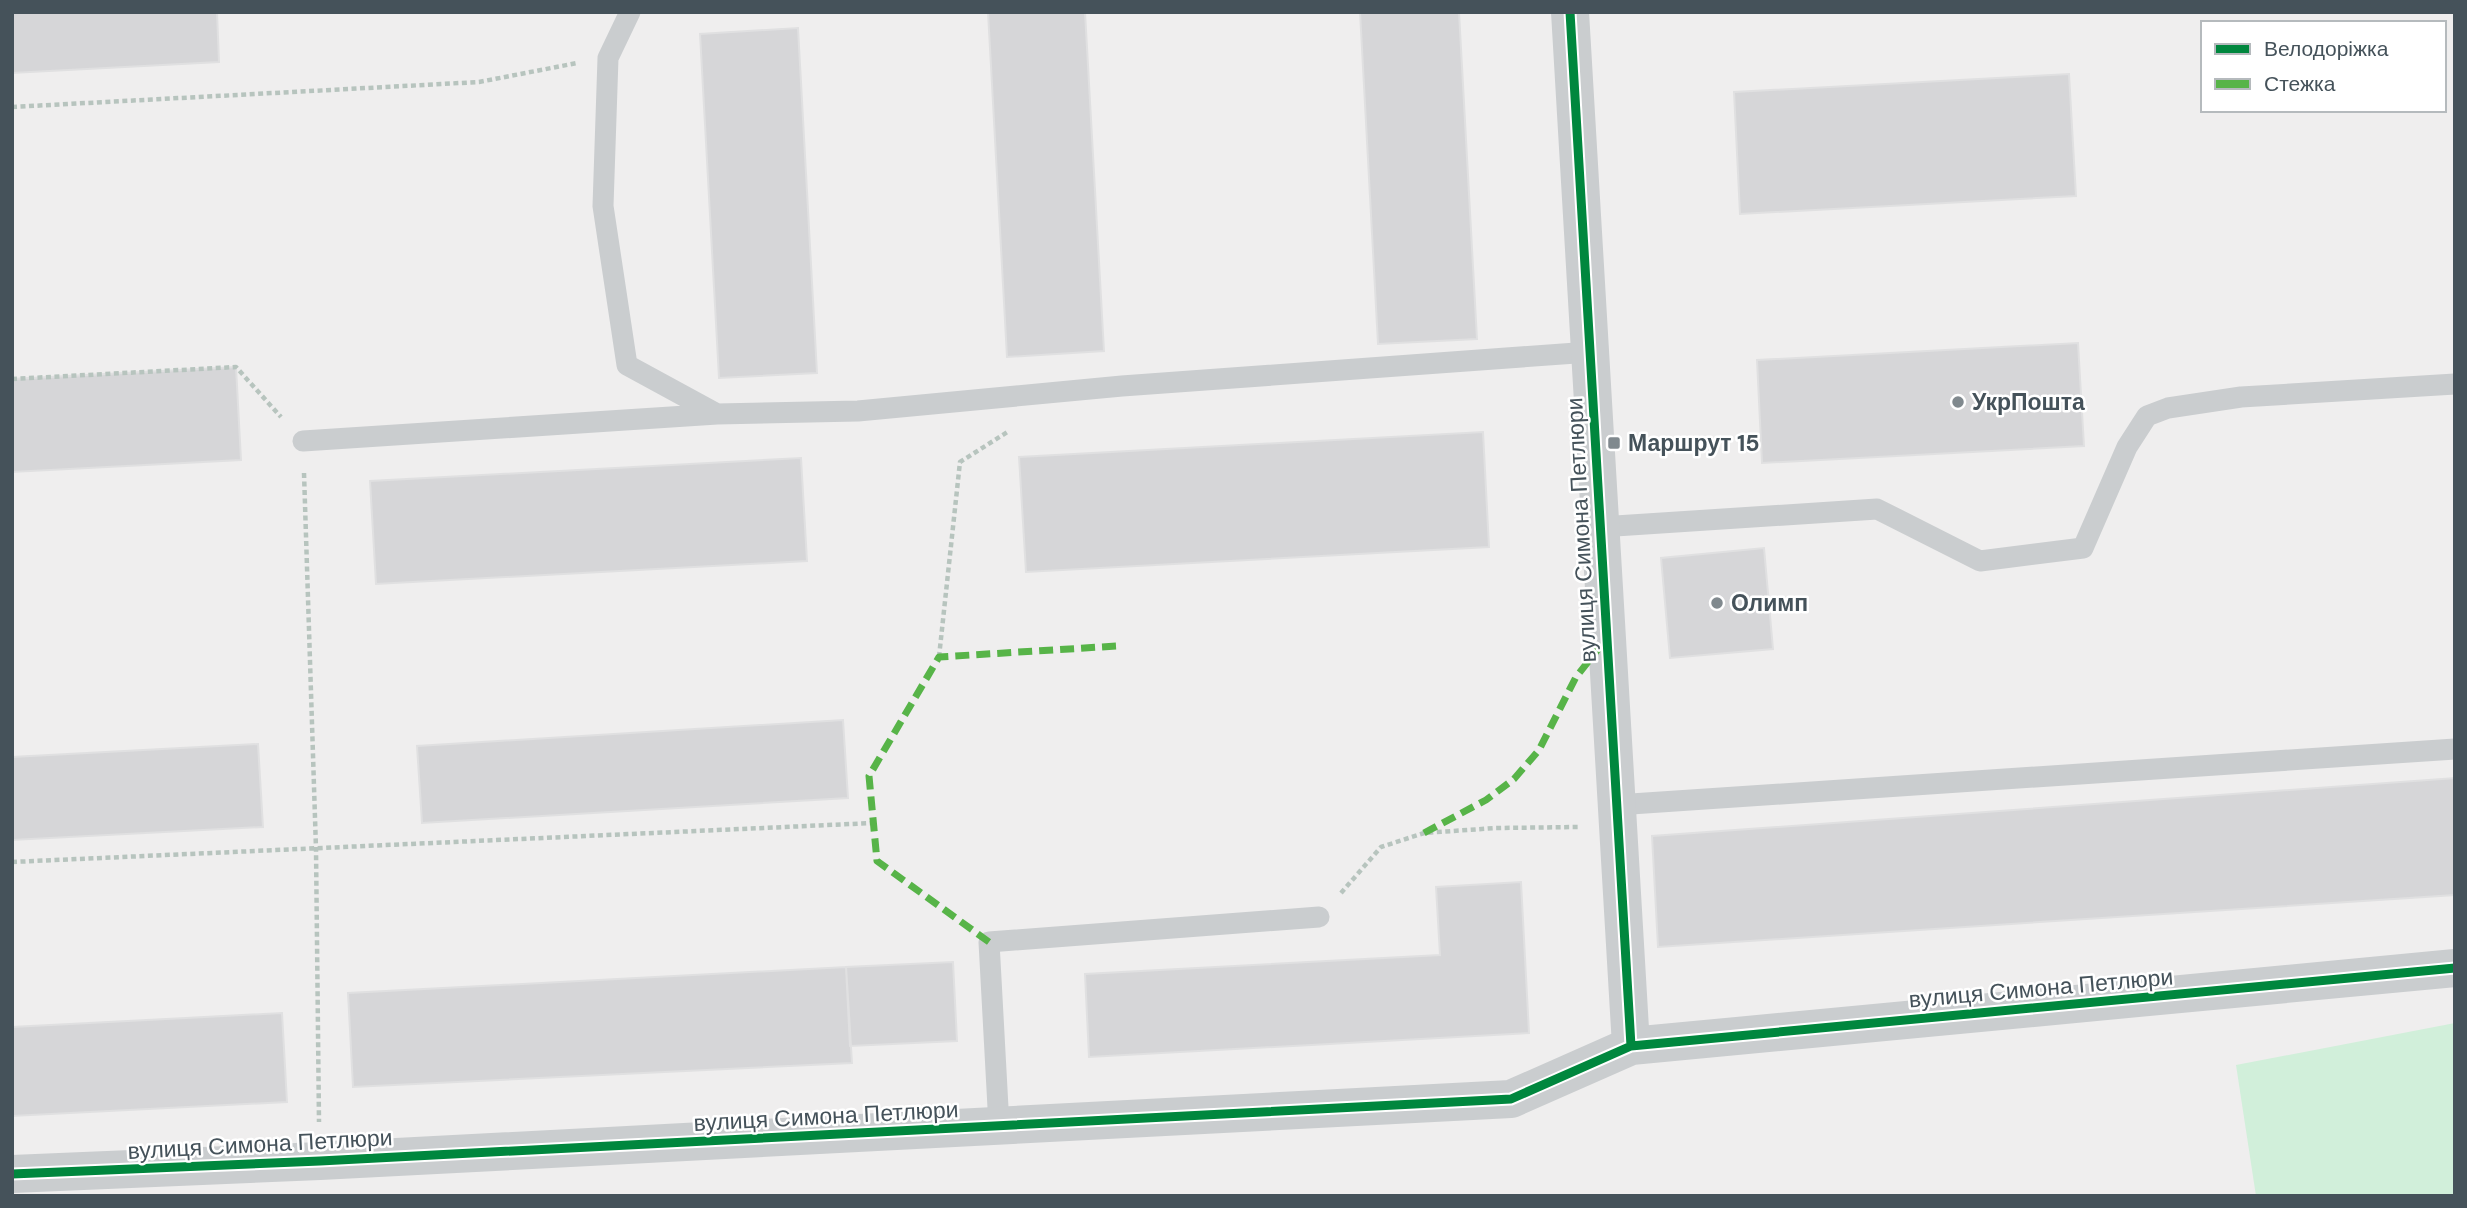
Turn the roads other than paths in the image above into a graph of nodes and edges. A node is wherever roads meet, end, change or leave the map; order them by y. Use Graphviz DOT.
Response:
graph roads {
  1 [pos="630,12"];
  2 [pos="1570,12"];
  3 [pos="1590,352"];
  4 [pos="2455,384"];
  5 [pos="717,414"];
  6 [pos="303,441"];
  7 [pos="1600,527"];
  8 [pos="2455,749"];
  9 [pos="1617,816"];
  10 [pos="1319,917"];
  11 [pos="2455,968"];
  12 [pos="1632,1046"];
  13 [pos="999,1126"];
  14 [pos="12,1174"];
  1 -- 5 [label="lane"];
  2 -- 3 [label="street, вулиця Симона Петлюри"];
  3 -- 5 [label="lane"];
  3 -- 7 [label="street, вулиця Симона Петлюри"];
  4 -- 7 [label="lane"];
  5 -- 6 [label="lane"];
  7 -- 9 [label="street, вулиця Симона Петлюри"];
  8 -- 9 [label="lane"];
  9 -- 12 [label="street, вулиця Симона Петлюри"];
  10 -- 13 [label="lane"];
  11 -- 12 [label="street, вулиця Симона Петлюри"];
  12 -- 13 [label="street, вулиця Симона Петлюри"];
  13 -- 14 [label="street, вулиця Симона Петлюри"];
}
